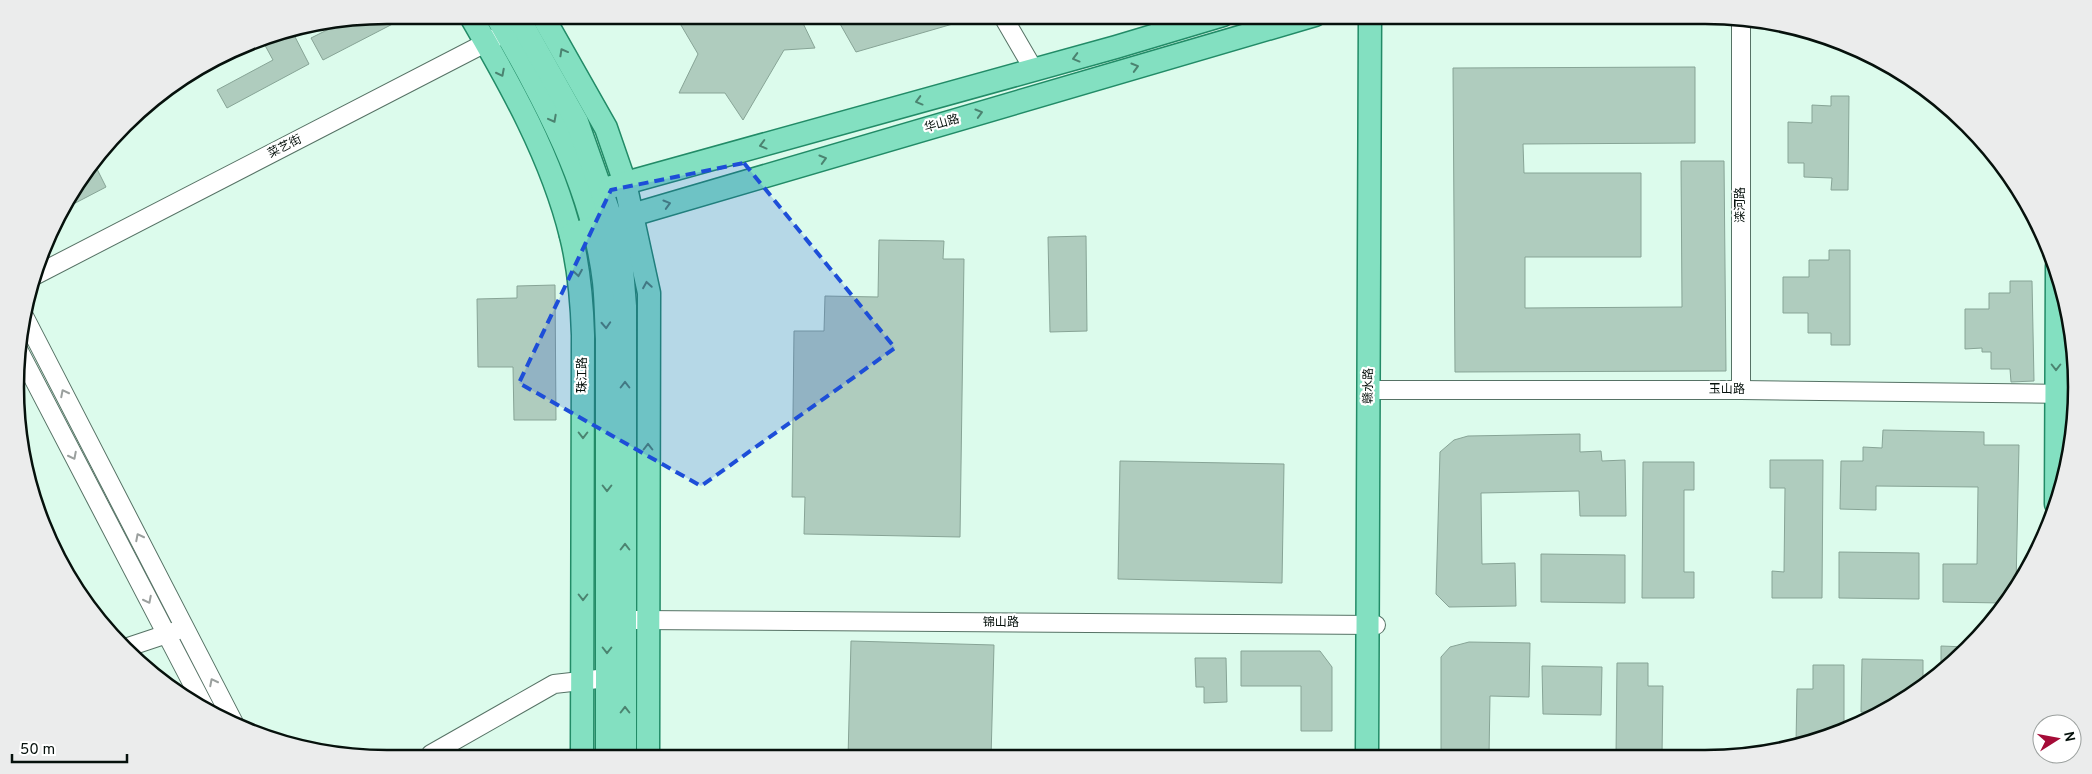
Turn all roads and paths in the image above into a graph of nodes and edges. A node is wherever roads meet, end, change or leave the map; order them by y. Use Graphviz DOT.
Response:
graph roads {
  1 [pos="475,24"];
  2 [pos="510,24"];
  3 [pos="517,24"];
  4 [pos="547,24"];
  5 [pos="1007,24"];
  6 [pos="1193,24"];
  7 [pos="1283,24"];
  8 [pos="1370,24"];
  9 [pos="1380,24"];
  10 [pos="1741,26"];
  11 [pos="486,43"];
  12 [pos="1034,70"];
  13 [pos="625,183"];
  14 [pos="593,193"];
  15 [pos="562,202"];
  16 [pos="613,221"];
  17 [pos="571,235"];
  18 [pos="43,272"];
  19 [pos="2062,320"];
  20 [pos="29,326"];
  21 [pos="25,362"];
  22 [pos="1378,390"];
  23 [pos="1740,390"];
  24 [pos="2068,392"];
  25 [pos="2068,394"];
  26 [pos="2068,398"];
  27 [pos="2061,458"];
  28 [pos="625,620"];
  29 [pos="648,620"];
  30 [pos="1372,626"];
  31 [pos="186,628"];
  32 [pos="166,634"];
  33 [pos="132,646"];
  34 [pos="607,678"];
  35 [pos="583,681"];
  36 [pos="200,699"];
  37 [pos="229,714"];
  38 [pos="438,750"];
  39 [pos="582,750"];
  40 [pos="607,750"];
  41 [pos="625,750"];
  42 [pos="648,750"];
  43 [pos="1367,750"];
  44 [pos="1376,750"];
  1 -- 11 [label="main road, 珠江路"];
  2 -- 11 [label="street, 菜艺街"];
  3 -- 14 [label="main road, 珠江路"];
  13 -- 4 [label="main road, 珠江路, one-way"];
  5 -- 12 [label="street"];
  6 -- 12 [label="main road, one-way"];
  16 -- 7 [label="main road, 华山路, one-way"];
  8 -- 30 [label="main road, 赣水路"];
  9 -- 22 [label="main road, 赣水路"];
  10 -- 23 [label="street, 滦河路"];
  11 -- 15 [label="main road, 珠江路, one-way"];
  11 -- 18 [label="street, 菜艺街"];
  12 -- 13 [label="main road, one-way"];
  13 -- 14 [label="main road"];
  13 -- 16 [label="main road, 珠江路"];
  14 -- 15 [label="main road"];
  14 -- 16 [label="main road, 珠江路"];
  15 -- 17 [label="main road, 珠江路"];
  16 -- 17 [label="main road, 华山路"];
  28 -- 16 [label="main road, 珠江路, one-way"];
  29 -- 16 [label="main road, 珠江路, one-way"];
  16 -- 34 [label="main road, 珠江路, one-way"];
  17 -- 35 [label="main road, 珠江路, one-way"];
  19 -- 24 [label="main road, one-way"];
  31 -- 20 [label="street, one-way"];
  21 -- 32 [label="street, one-way"];
  22 -- 23 [label="street, 玉山路"];
  22 -- 30 [label="main road, 赣水路"];
  23 -- 25 [label="street, 玉山路"];
  26 -- 27 [label="main road"];
  28 -- 29 [label="street, 锦山路"];
  41 -- 28 [label="main road, 珠江路, one-way"];
  29 -- 30 [label="street, 锦山路"];
  29 -- 42 [label="main road, 珠江路"];
  30 -- 43 [label="main road, 赣水路"];
  30 -- 44 [label="main road, 赣水路"];
  31 -- 32 [label="street"];
  37 -- 31 [label="street, one-way"];
  32 -- 33 [label="street"];
  32 -- 36 [label="street"];
  34 -- 35 [label="street"];
  34 -- 40 [label="main road, 珠江路"];
  35 -- 38 [label="street"];
  35 -- 39 [label="main road, 珠江路"];
}
